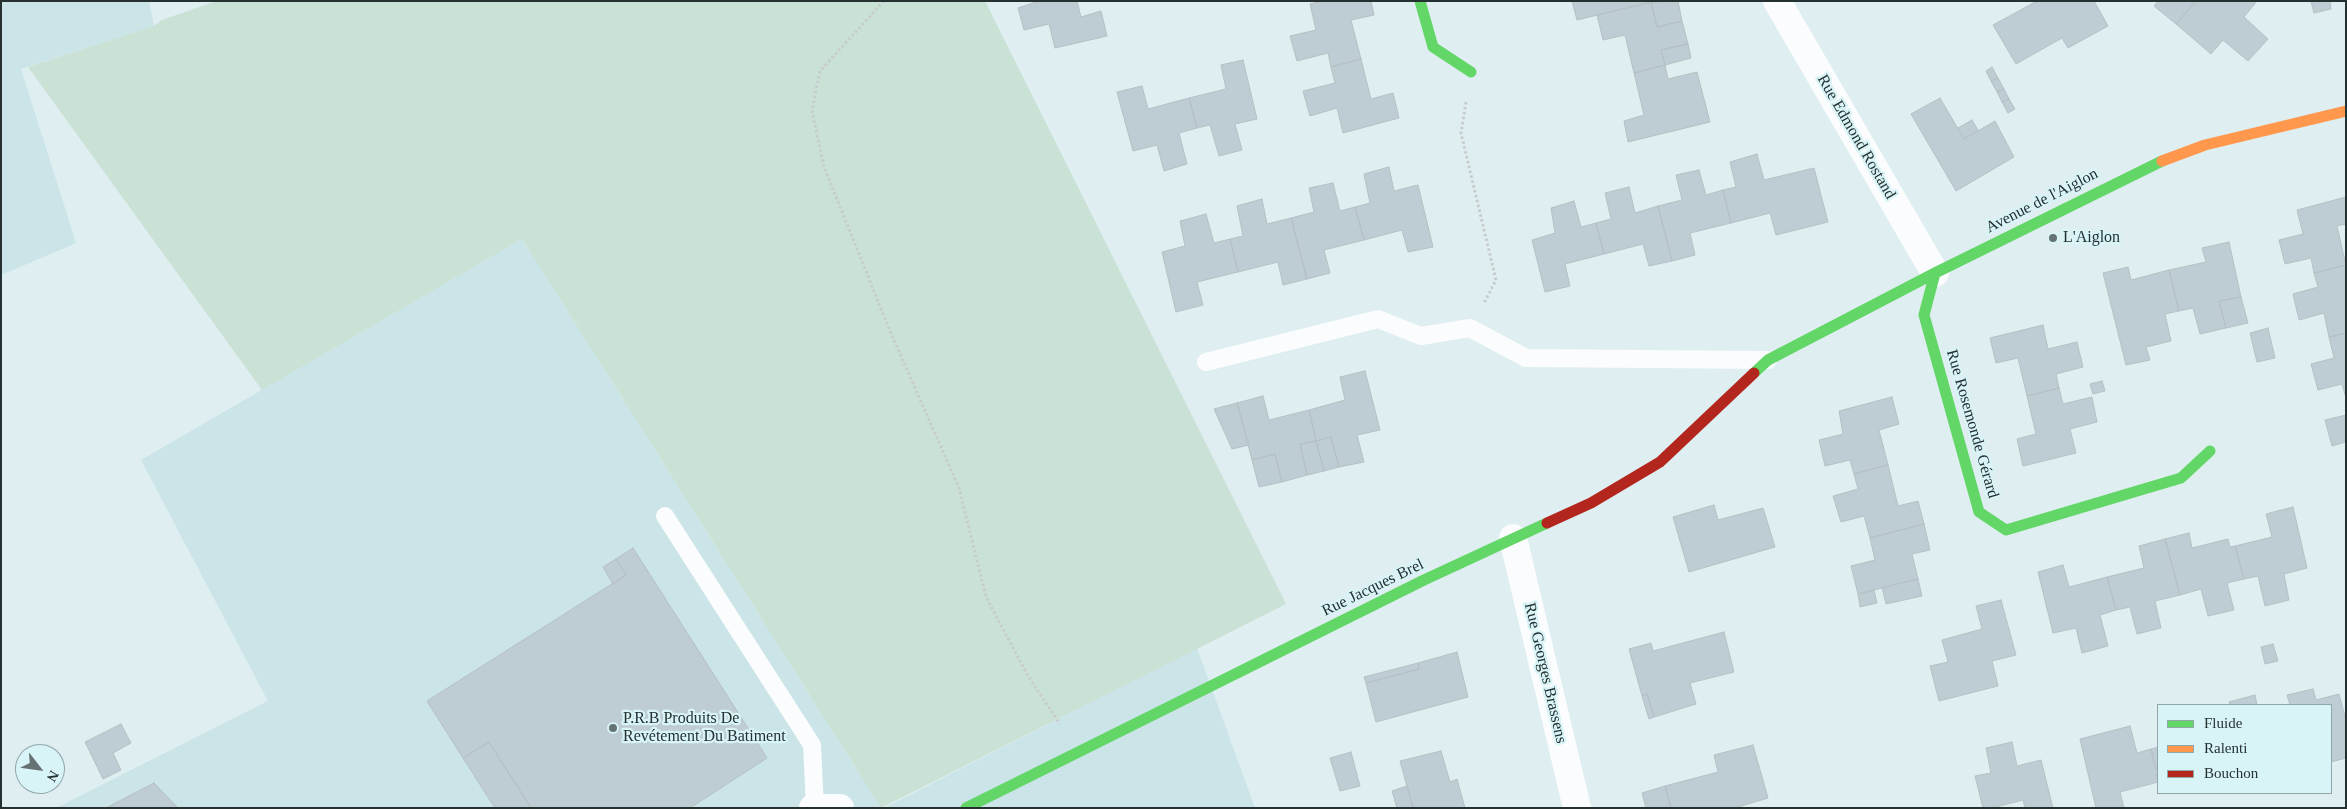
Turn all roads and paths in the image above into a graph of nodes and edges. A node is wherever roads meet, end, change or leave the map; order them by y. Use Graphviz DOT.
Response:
graph roads {
  1 [pos="884,1"];
  2 [pos="1420,1"];
  3 [pos="1777,1"];
  4 [pos="1472,72"];
  5 [pos="2346,111"];
  6 [pos="1935,273"];
  7 [pos="1470,328"];
  8 [pos="1768,360"];
  9 [pos="1206,362"];
  10 [pos="2210,451"];
  11 [pos="665,516"];
  12 [pos="1513,538"];
  13 [pos="1078,752"];
  14 [pos="823,807"];
  15 [pos="966,808"];
  16 [pos="1577,808"];
  1 -- 13 [label="path"];
  2 -- 4 [label="street"];
  3 -- 6 [label="street, Rue Edmond Rostand"];
  4 -- 7 [label="path"];
  5 -- 6 [label="street, Avenue de l'Aiglon"];
  6 -- 8 [label="street, Avenue de l'Aiglon"];
  6 -- 10 [label="street, Rue Rosemonde Gérard"];
  7 -- 8 [label="lane"];
  7 -- 9 [label="lane"];
  8 -- 12 [label="street, Rue Jacques Brel"];
  11 -- 14 [label="lane"];
  12 -- 13 [label="street, Rue Jacques Brel"];
  12 -- 16 [label="street, Rue Georges Brassens"];
  13 -- 15 [label="street, Rue Jacques Brel"];
}
